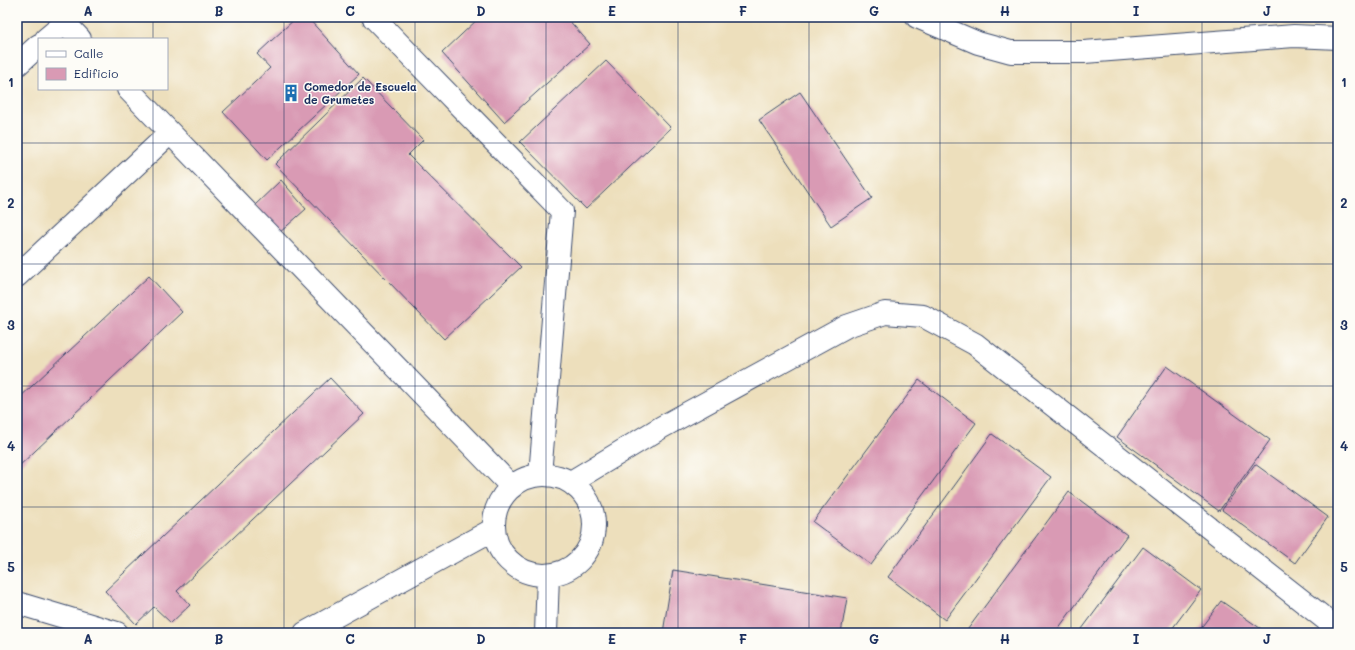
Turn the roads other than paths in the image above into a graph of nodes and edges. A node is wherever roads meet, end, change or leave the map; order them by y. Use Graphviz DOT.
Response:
graph roads {
  1 [pos="373,17"];
  2 [pos="917,17"];
  3 [pos="68,20"];
  4 [pos="47,38"];
  5 [pos="79,38"];
  6 [pos="1338,38"];
  7 [pos="38,47"];
  8 [pos="17,65"];
  9 [pos="129,90"];
  10 [pos="170,134"];
  11 [pos="17,276"];
  12 [pos="540,475"];
  13 [pos="570,482"];
  14 [pos="512,487"];
  15 [pos="494,529"];
  16 [pos="548,575"];
  17 [pos="17,603"];
  18 [pos="1338,629"];
  19 [pos="117,633"];
  20 [pos="305,633"];
  21 [pos="546,633"];
  1 -- 12 [label="street"];
  2 -- 6 [label="street"];
  3 -- 4 [label="street"];
  3 -- 5 [label="street"];
  7 -- 8 [label="street"];
  9 -- 10 [label="street"];
  10 -- 11 [label="street"];
  10 -- 14 [label="street"];
  12 -- 13 [label="street"];
  12 -- 14 [label="street"];
  13 -- 16 [label="street"];
  13 -- 18 [label="street"];
  14 -- 15 [label="street"];
  15 -- 16 [label="street"];
  15 -- 20 [label="street"];
  16 -- 21 [label="street"];
  17 -- 19 [label="street"];
}
